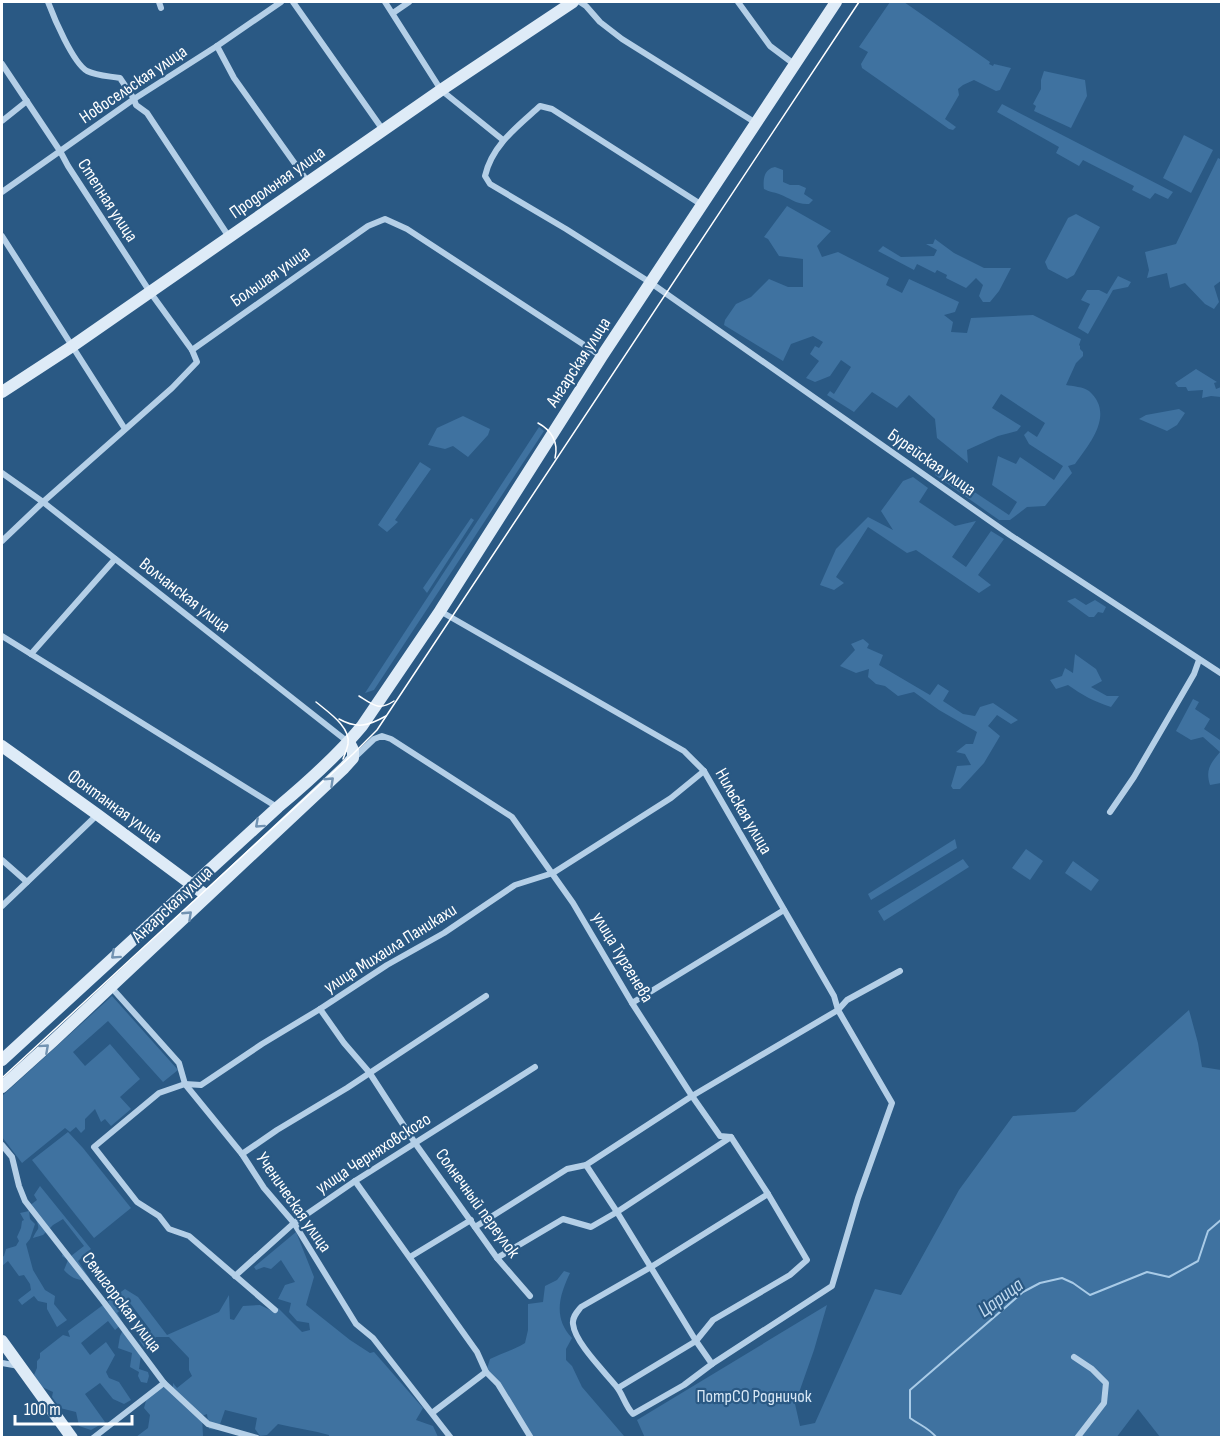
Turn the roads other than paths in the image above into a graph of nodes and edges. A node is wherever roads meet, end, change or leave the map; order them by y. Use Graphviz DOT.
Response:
graph roads {
  1 [pos="48,2"];
  2 [pos="281,2"];
  3 [pos="293,2"];
  4 [pos="385,2"];
  5 [pos="409,2"];
  6 [pos="573,2"];
  7 [pos="580,2"];
  8 [pos="738,2"];
  9 [pos="836,2"];
  10 [pos="393,14"];
  11 [pos="217,46"];
  12 [pos="2,64"];
  13 [pos="794,64"];
  14 [pos="441,90"];
  15 [pos="134,99"];
  16 [pos="27,101"];
  17 [pos="2,120"];
  18 [pos="756,123"];
  19 [pos="383,130"];
  20 [pos="503,140"];
  21 [pos="60,151"];
  22 [pos="308,183"];
  23 [pos="2,192"];
  24 [pos="702,205"];
  25 [pos="2,237"];
  26 [pos="229,237"];
  27 [pos="651,283"];
  28 [pos="150,292"];
  29 [pos="71,347"];
  30 [pos="192,350"];
  31 [pos="602,356"];
  32 [pos="2,392"];
  33 [pos="125,429"];
  34 [pos="2,474"];
  35 [pos="43,502"];
  36 [pos="2,541"];
  37 [pos="115,559"];
  38 [pos="440,611"];
  39 [pos="2,636"];
  40 [pos="31,654"];
  41 [pos="1199,660"];
  42 [pos="1221,674"];
  43 [pos="2,746"];
  44 [pos="354,751"];
  45 [pos="704,771"];
  46 [pos="278,807"];
  47 [pos="1110,812"];
  48 [pos="98,815"];
  49 [pos="2,860"];
  50 [pos="553,873"];
  51 [pos="27,882"];
  52 [pos="193,885"];
  53 [pos="207,896"];
  54 [pos="2,906"];
  55 [pos="784,910"];
  56 [pos="900,971"];
  57 [pos="111,987"];
  58 [pos="486,996"];
  59 [pos="632,1002"];
  60 [pos="320,1008"];
  61 [pos="838,1010"];
  62 [pos="2,1060"];
  63 [pos="535,1067"];
  64 [pos="369,1072"];
  65 [pos="185,1084"];
  66 [pos="2,1087"];
  67 [pos="692,1096"];
  68 [pos="731,1137"];
  69 [pos="415,1143"];
  70 [pos="2,1145"];
  71 [pos="242,1154"];
  72 [pos="586,1165"];
  73 [pos="355,1181"];
  74 [pos="768,1194"];
  75 [pos="617,1212"];
  76 [pos="471,1220"];
  77 [pos="294,1223"];
  78 [pos="476,1227"];
  79 [pos="410,1257"];
  80 [pos="497,1258"];
  81 [pos="651,1267"];
  82 [pos="235,1276"];
  83 [pos="530,1296"];
  84 [pos="274,1310"];
  85 [pos="2,1341"];
  86 [pos="696,1341"];
  87 [pos="1074,1357"];
  88 [pos="2,1363"];
  89 [pos="712,1364"];
  90 [pos="20,1366"];
  91 [pos="486,1372"];
  92 [pos="164,1383"];
  93 [pos="618,1388"];
  94 [pos="432,1413"];
  95 [pos="72,1437"];
  96 [pos="93,1437"];
  97 [pos="257,1437"];
  98 [pos="451,1437"];
  99 [pos="531,1437"];
  100 [pos="1077,1437"];
  1 -- 15 [label="street"];
  2 -- 11 [label="street, Новосельская улица"];
  3 -- 19 [label="street"];
  4 -- 10 [label="street"];
  5 -- 10 [label="street"];
  6 -- 14 [label="main road, Продольная улица"];
  7 -- 18 [label="street"];
  8 -- 13 [label="street"];
  9 -- 13 [label="main road, Ангарская улица"];
  10 -- 14 [label="street"];
  11 -- 15 [label="street, Новосельская улица"];
  11 -- 22 [label="street"];
  12 -- 16 [label="street, Степная улица"];
  13 -- 18 [label="main road, Ангарская улица"];
  14 -- 19 [label="main road, Продольная улица"];
  14 -- 20 [label="street"];
  15 -- 21 [label="street, Новосельская улица"];
  15 -- 26 [label="street"];
  16 -- 17 [label="street"];
  16 -- 21 [label="street, Степная улица"];
  18 -- 24 [label="main road, Ангарская улица"];
  19 -- 22 [label="main road, Продольная улица"];
  20 -- 24 [label="street, Бурейская улица"];
  20 -- 27 [label="street, Бурейская улица"];
  21 -- 23 [label="street, Новосельская улица"];
  21 -- 28 [label="street, Степная улица"];
  22 -- 26 [label="main road, Продольная улица"];
  24 -- 27 [label="main road, Ангарская улица"];
  25 -- 29 [label="street"];
  26 -- 28 [label="main road, Продольная улица"];
  27 -- 31 [label="main road, Ангарская улица"];
  27 -- 41 [label="street, Бурейская улица"];
  28 -- 29 [label="main road, Продольная улица"];
  28 -- 30 [label="street, Степная улица"];
  29 -- 32 [label="main road, Продольная улица"];
  29 -- 33 [label="street"];
  30 -- 31 [label="street, Большая улица"];
  30 -- 33 [label="street"];
  31 -- 38 [label="main road, Ангарская улица"];
  33 -- 35 [label="street"];
  34 -- 35 [label="street, Волчанская улица"];
  35 -- 36 [label="street"];
  35 -- 37 [label="street, Волчанская улица"];
  37 -- 40 [label="street"];
  37 -- 44 [label="street, Волчанская улица"];
  38 -- 44 [label="main road, Ангарская улица"];
  38 -- 45 [label="street, Нильская улица"];
  39 -- 40 [label="street"];
  40 -- 46 [label="street"];
  41 -- 42 [label="street, Бурейская улица"];
  41 -- 47 [label="street"];
  43 -- 48 [label="main road, Фонтанная улица"];
  44 -- 46 [label="main road, Ангарская улица"];
  44 -- 50 [label="street, улица Тургенева"];
  53 -- 44 [label="main road, Ангарская улица, one-way"];
  45 -- 50 [label="street, улица Михаила Паникахи"];
  45 -- 55 [label="street, Нильская улица"];
  46 -- 52 [label="main road, Ангарская улица, one-way"];
  48 -- 51 [label="street"];
  48 -- 52 [label="main road, Фонтанная улица"];
  49 -- 51 [label="street"];
  50 -- 59 [label="street, улица Тургенева"];
  50 -- 60 [label="street, улица Михаила Паникахи"];
  51 -- 54 [label="street"];
  52 -- 53 [label="main road, Фонтанная улица"];
  52 -- 62 [label="main road, Ангарская улица, one-way"];
  57 -- 53 [label="main road, Ангарская улица, one-way"];
  55 -- 59 [label="street"];
  55 -- 61 [label="street, Нильская улица"];
  56 -- 61 [label="street"];
  57 -- 65 [label="street, Ученическая улица"];
  66 -- 57 [label="main road, Ангарская улица, one-way"];
  58 -- 64 [label="street"];
  59 -- 67 [label="street, улица Тургенева"];
  60 -- 64 [label="street, Солнечный переулок"];
  60 -- 65 [label="street, улица Михаила Паникахи"];
  61 -- 67 [label="street"];
  61 -- 89 [label="street, Нильская улица"];
  63 -- 69 [label="street, улица Черняховского"];
  64 -- 69 [label="street, Солнечный переулок"];
  64 -- 71 [label="street"];
  65 -- 71 [label="street, Ученическая улица"];
  65 -- 82 [label="street, улица Михаила Паникахи"];
  67 -- 68 [label="street, улица Тургенева"];
  67 -- 72 [label="street"];
  68 -- 74 [label="street, улица Тургенева"];
  68 -- 75 [label="street"];
  69 -- 73 [label="street, улица Черняховского"];
  69 -- 76 [label="street, Солнечный переулок"];
  70 -- 92 [label="street, Семигорская улица"];
  71 -- 77 [label="street, Ученическая улица"];
  72 -- 75 [label="street"];
  72 -- 78 [label="street"];
  73 -- 77 [label="street, улица Черняховского"];
  73 -- 79 [label="street"];
  74 -- 81 [label="street"];
  74 -- 86 [label="street, улица Тургенева"];
  75 -- 80 [label="street"];
  75 -- 81 [label="street"];
  76 -- 78 [label="street, Солнечный переулок"];
  76 -- 79 [label="street"];
  77 -- 82 [label="street, улица Черняховского"];
  77 -- 94 [label="street, Ученическая улица"];
  78 -- 80 [label="street, Солнечный переулок"];
  79 -- 91 [label="street"];
  80 -- 83 [label="street, Солнечный переулок"];
  81 -- 86 [label="street"];
  81 -- 93 [label="street"];
  82 -- 84 [label="street"];
  85 -- 90 [label="main road"];
  86 -- 89 [label="street"];
  86 -- 93 [label="street"];
  87 -- 100 [label="street"];
  88 -- 90 [label="street"];
  89 -- 93 [label="street"];
  90 -- 95 [label="main road"];
  91 -- 94 [label="street"];
  91 -- 99 [label="street"];
  92 -- 96 [label="street"];
  92 -- 97 [label="street, Семигорская улица"];
  94 -- 98 [label="street, Ученическая улица"];
}
